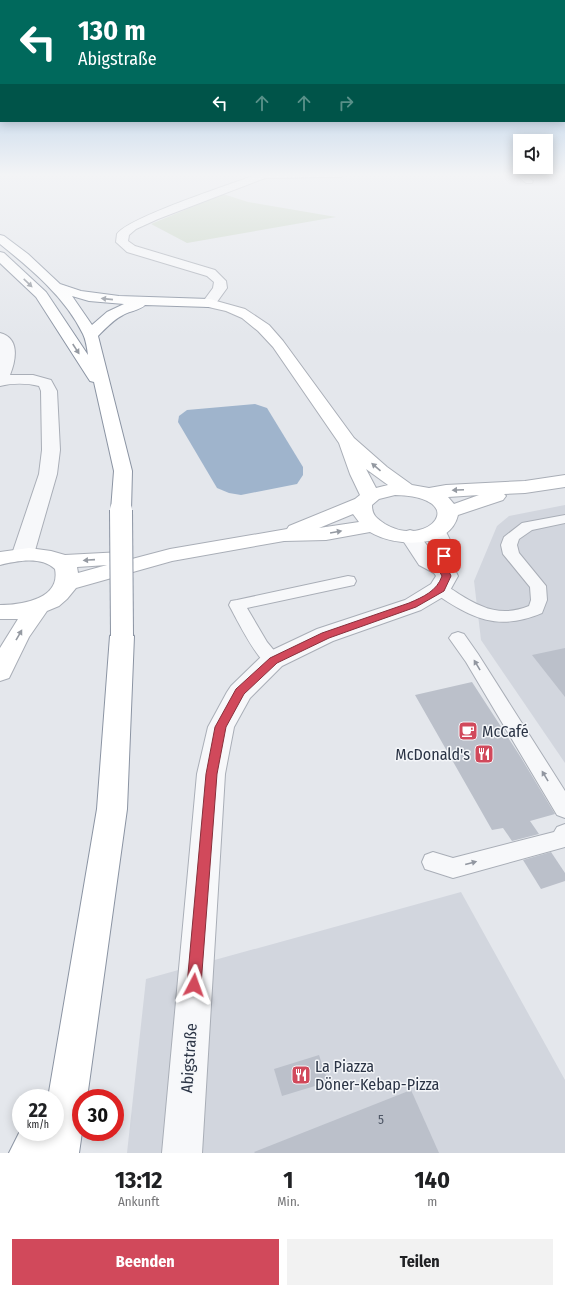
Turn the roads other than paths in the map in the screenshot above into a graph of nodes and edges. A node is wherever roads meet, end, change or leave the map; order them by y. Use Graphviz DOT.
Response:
graph roads {
  1 [pos="131,228"];
  2 [pos="0,238"];
  3 [pos="0,256"];
  4 [pos="55,286"];
  5 [pos="160,300"];
  6 [pos="209,303"];
  7 [pos="91,335"];
  8 [pos="0,337"];
  9 [pos="1,380"];
  10 [pos="102,386"];
  11 [pos="348,442"];
  12 [pos="565,480"];
  13 [pos="525,487"];
  14 [pos="406,489"];
  15 [pos="428,494"];
  16 [pos="366,500"];
  17 [pos="448,512"];
  18 [pos="565,519"];
  19 [pos="371,526"];
  20 [pos="436,531"];
  21 [pos="284,535"];
  22 [pos="410,536"];
  23 [pos="23,554"];
  24 [pos="170,555"];
  25 [pos="0,559"];
  26 [pos="60,562"];
  27 [pos="442,579"];
  28 [pos="348,581"];
  29 [pos="67,583"];
  30 [pos="38,607"];
  31 [pos="0,612"];
  32 [pos="458,638"];
  33 [pos="273,660"];
  34 [pos="1,665"];
  35 [pos="565,809"];
  36 [pos="565,833"];
  37 [pos="434,862"];
  38 [pos="64,1090"];
  39 [pos="36,1141"];
  40 [pos="60,1141"];
  41 [pos="29,1153"];
  42 [pos="59,1153"];
  43 [pos="182,1153"];
  1 -- 6 [label="street"];
  2 -- 4 [label="main road"];
  3 -- 10 [label="main road, one-way"];
  5 -- 4 [label="main road, one-way"];
  4 -- 7 [label="main road"];
  5 -- 6 [label="main road"];
  5 -- 7 [label="main road"];
  6 -- 11 [label="main road"];
  7 -- 10 [label="main road"];
  8 -- 9 [label="street"];
  9 -- 23 [label="street"];
  10 -- 38 [label="main road, bridge"];
  14 -- 11 [label="main road, one-way"];
  11 -- 16 [label="main road"];
  12 -- 13 [label="main road"];
  13 -- 15 [label="main road, one-way"];
  13 -- 17 [label="main road"];
  14 -- 15 [label="main road"];
  14 -- 16 [label="main road"];
  15 -- 17 [label="main road"];
  16 -- 19 [label="main road"];
  16 -- 21 [label="main road"];
  17 -- 20 [label="main road"];
  18 -- 27 [label="lane"];
  21 -- 19 [label="main road, one-way"];
  19 -- 22 [label="main road"];
  20 -- 22 [label="main road"];
  20 -- 27 [label="street"];
  21 -- 24 [label="main road"];
  22 -- 27 [label="street"];
  23 -- 25 [label="main road"];
  23 -- 26 [label="main road"];
  24 -- 26 [label="main road, one-way"];
  24 -- 29 [label="main road"];
  26 -- 29 [label="main road"];
  27 -- 33 [label="street, Abigstraße"];
  28 -- 33 [label="lane"];
  29 -- 30 [label="main road"];
  30 -- 31 [label="main road"];
  34 -- 30 [label="main road, one-way"];
  35 -- 32 [label="lane, one-way"];
  33 -- 43 [label="street, Abigstraße"];
  37 -- 36 [label="lane, one-way"];
  39 -- 41 [label="main road"];
  40 -- 42 [label="main road"];
}
